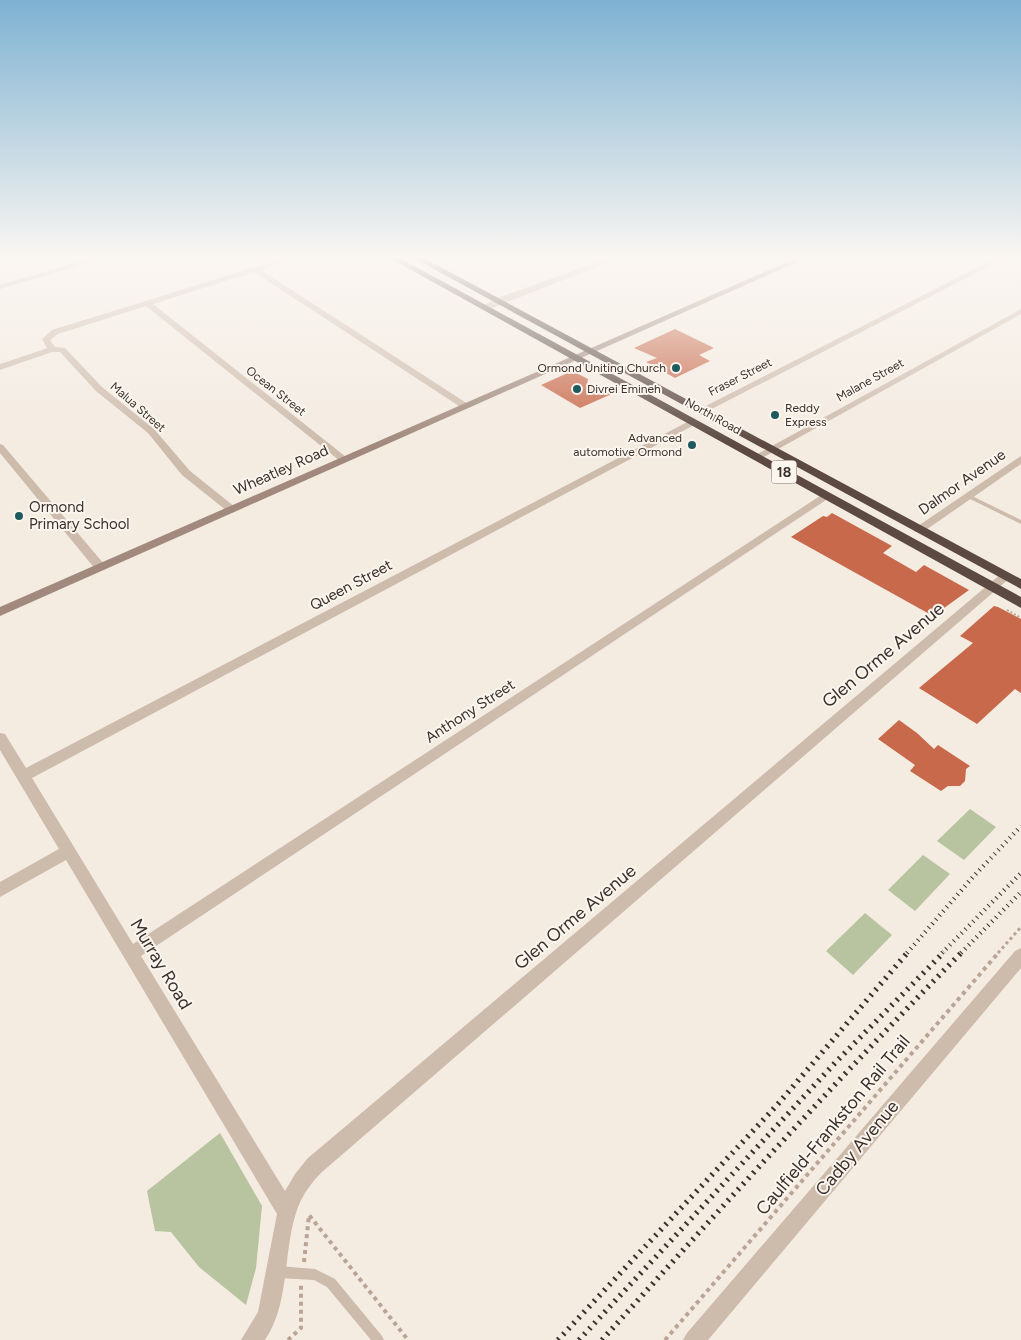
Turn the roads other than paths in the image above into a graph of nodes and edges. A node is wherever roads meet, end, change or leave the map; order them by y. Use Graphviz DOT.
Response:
graph roads {
  1 [pos="101,319"];
  2 [pos="166,319"];
  3 [pos="331,319"];
  4 [pos="503,319"];
  5 [pos="530,319"];
  6 [pos="664,319"];
  7 [pos="882,319"];
  8 [pos="1006,319"];
  9 [pos="50,349"];
  10 [pos="590,351"];
  11 [pos="574,358"];
  12 [pos="0,367"];
  13 [pos="636,375"];
  14 [pos="620,383"];
  15 [pos="465,406"];
  16 [pos="701,411"];
  17 [pos="693,422"];
  18 [pos="0,447"];
  19 [pos="771,450"];
  20 [pos="757,457"];
  21 [pos="343,459"];
  22 [pos="1021,459"];
  23 [pos="827,496"];
  24 [pos="968,496"];
  25 [pos="231,509"];
  26 [pos="1021,522"];
  27 [pos="919,530"];
  28 [pos="100,567"];
  29 [pos="1005,577"];
  30 [pos="1021,585"];
  31 [pos="992,588"];
  32 [pos="1021,604"];
  33 [pos="0,612"];
  34 [pos="0,738"];
  35 [pos="24,776"];
  36 [pos="69,851"];
  37 [pos="0,890"];
  38 [pos="131,954"];
  39 [pos="1021,956"];
  40 [pos="287,1212"];
  41 [pos="276,1272"];
  42 [pos="252,1340"];
  43 [pos="378,1340"];
  44 [pos="694,1340"];
  1 -- 9 [label="street"];
  2 -- 21 [label="street, Ocean Street"];
  3 -- 15 [label="street"];
  4 -- 11 [label="highway, North Road / 18"];
  5 -- 10 [label="highway, North Road / 18"];
  6 -- 10 [label="street, Wheatley Road"];
  7 -- 16 [label="street, Fraser Street"];
  8 -- 19 [label="street, Malane Street"];
  9 -- 12 [label="street"];
  9 -- 25 [label="street, Malua Street"];
  10 -- 11 [label="street, Wheatley Road"];
  10 -- 13 [label="highway, North Road / 18"];
  11 -- 14 [label="highway, North Road / 18"];
  11 -- 15 [label="street, Wheatley Road"];
  13 -- 14 [label="highway"];
  13 -- 16 [label="highway, North Road / 18"];
  14 -- 17 [label="highway, North Road / 18"];
  15 -- 21 [label="street, Wheatley Road"];
  16 -- 19 [label="highway, North Road / 18"];
  17 -- 20 [label="highway, North Road / 18"];
  17 -- 35 [label="street, Queen Street"];
  18 -- 28 [label="street"];
  19 -- 20 [label="street, Malane Street"];
  19 -- 27 [label="highway, North Road / 18"];
  20 -- 23 [label="highway, North Road / 18"];
  21 -- 25 [label="street, Wheatley Road"];
  22 -- 24 [label="street, Dalmor Avenue"];
  23 -- 31 [label="highway, North Road / 18"];
  23 -- 38 [label="street, Anthony Street"];
  24 -- 26 [label="lane"];
  24 -- 27 [label="street, Dalmor Avenue"];
  25 -- 28 [label="street, Wheatley Road"];
  27 -- 29 [label="highway, North Road / 18"];
  28 -- 33 [label="street, Wheatley Road"];
  29 -- 30 [label="highway, North Road / 18"];
  29 -- 31 [label="street, Glen Orme Avenue"];
  31 -- 32 [label="highway, North Road / 18"];
  31 -- 40 [label="street, Glen Orme Avenue"];
  34 -- 35 [label="street, Murray Road"];
  35 -- 36 [label="street, Murray Road"];
  36 -- 37 [label="street"];
  36 -- 38 [label="street, Murray Road"];
  38 -- 40 [label="street, Murray Road"];
  39 -- 44 [label="street, Cadby Avenue"];
  40 -- 41 [label="street, Glen Orme Avenue"];
  41 -- 42 [label="street, Glen Orme Avenue"];
  41 -- 43 [label="lane"];
}
